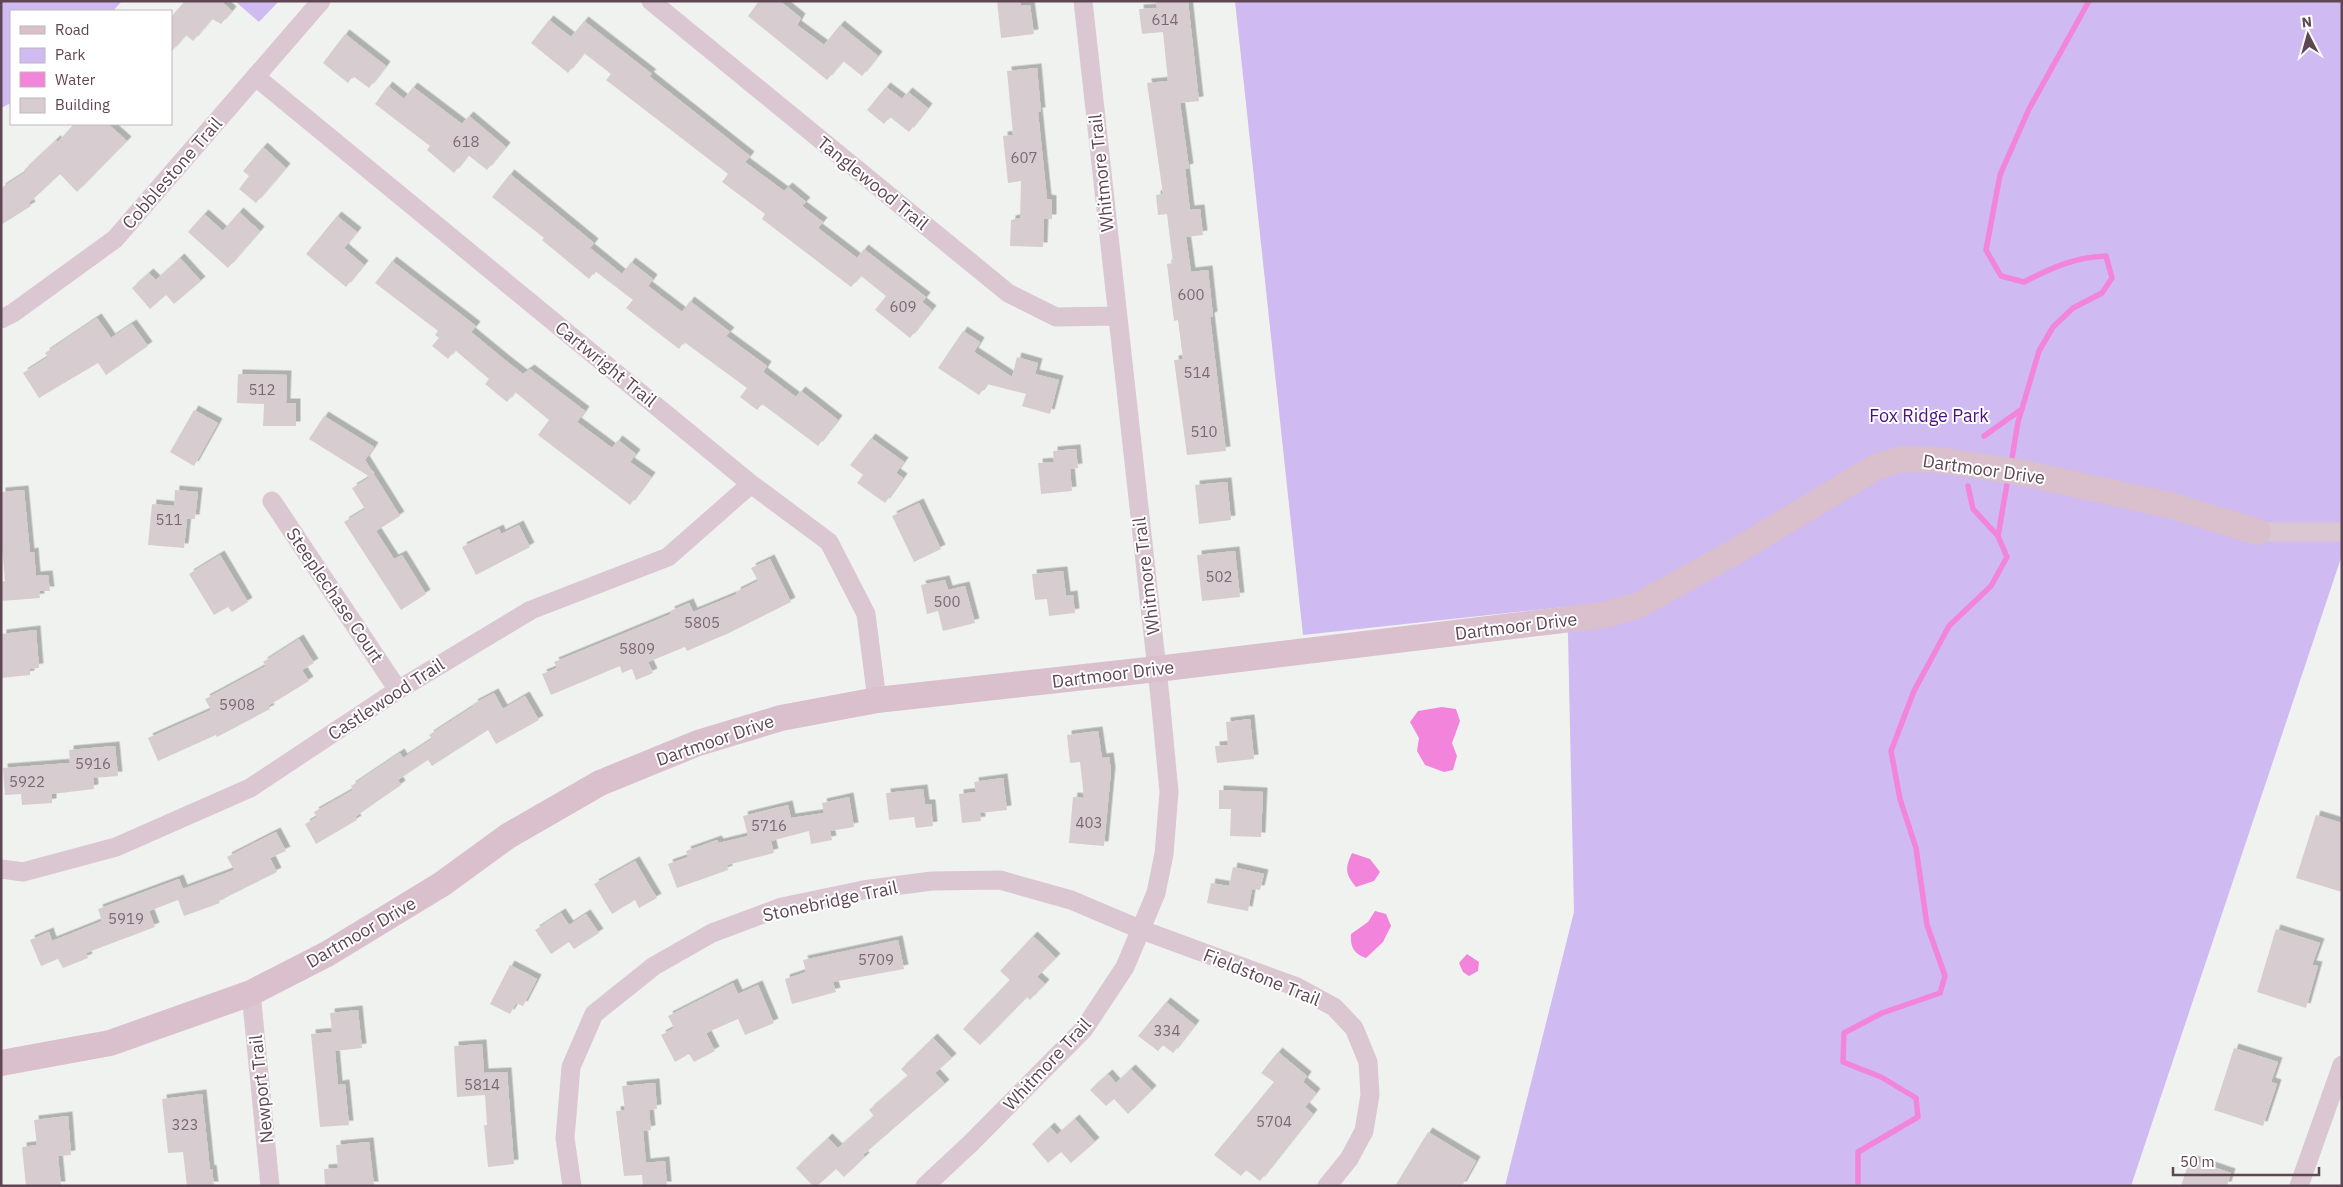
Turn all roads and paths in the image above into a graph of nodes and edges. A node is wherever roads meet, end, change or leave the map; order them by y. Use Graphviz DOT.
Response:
graph roads {
  1 [pos="321,1"];
  2 [pos="651,1"];
  3 [pos="1083,1"];
  4 [pos="256,76"];
  5 [pos="1116,316"];
  6 [pos="1,319"];
  7 [pos="751,484"];
  8 [pos="272,502"];
  9 [pos="2258,532"];
  10 [pos="2342,532"];
  11 [pos="1157,669"];
  12 [pos="398,690"];
  13 [pos="877,700"];
  14 [pos="1,868"];
  15 [pos="1142,930"];
  16 [pos="251,993"];
  17 [pos="1,1063"];
  18 [pos="2342,1065"];
  19 [pos="270,1186"];
  20 [pos="572,1186"];
  21 [pos="924,1186"];
  22 [pos="1327,1186"];
  23 [pos="2299,1186"];
  1 -- 4 [label="street, Cobblestone Trail"];
  2 -- 5 [label="street, Tanglewood Trail"];
  3 -- 5 [label="street, Whitmore Trail"];
  4 -- 6 [label="street, Cobblestone Trail"];
  4 -- 7 [label="street, Cartwright Trail"];
  5 -- 11 [label="street, Whitmore Trail"];
  7 -- 12 [label="street, Castlewood Trail"];
  7 -- 13 [label="street, Cartwright Trail"];
  8 -- 12 [label="street, Steeplechase Court"];
  9 -- 10 [label="street"];
  9 -- 11 [label="street, Dartmoor Drive"];
  11 -- 13 [label="street, Dartmoor Drive"];
  11 -- 15 [label="street, Whitmore Trail"];
  12 -- 14 [label="street, Castlewood Trail"];
  13 -- 16 [label="street, Dartmoor Drive"];
  15 -- 20 [label="street, Stonebridge Trail"];
  15 -- 21 [label="street, Whitmore Trail"];
  15 -- 22 [label="street, Fieldstone Trail"];
  16 -- 17 [label="street, Dartmoor Drive"];
  16 -- 19 [label="street, Newport Trail"];
  18 -- 23 [label="street"];
}
